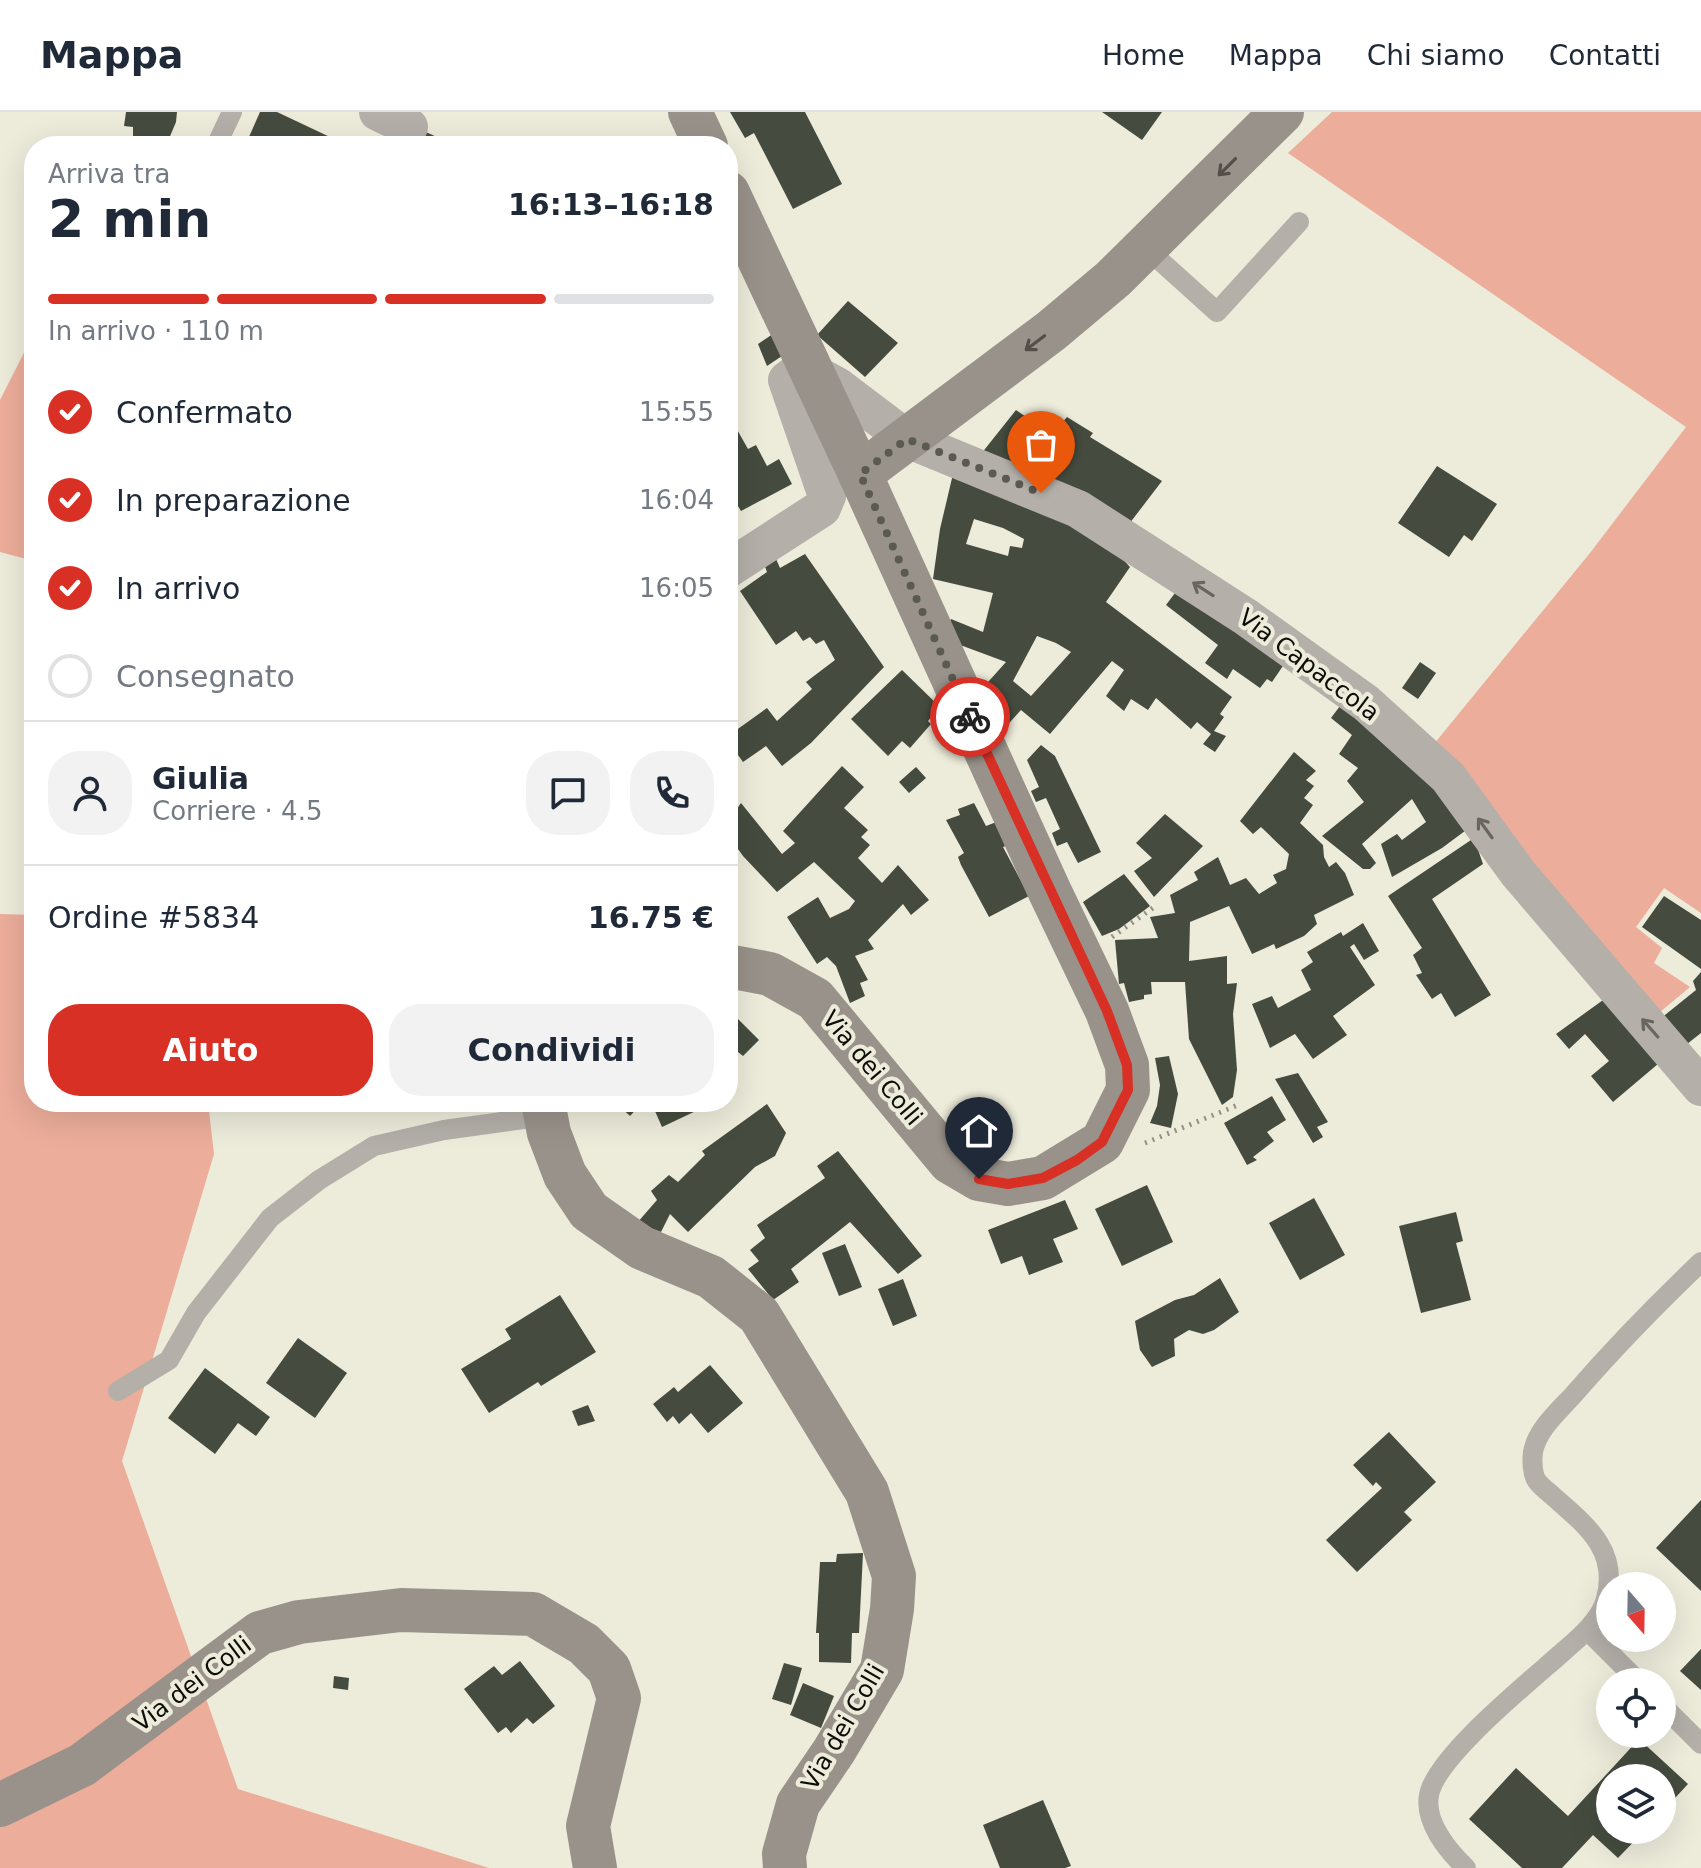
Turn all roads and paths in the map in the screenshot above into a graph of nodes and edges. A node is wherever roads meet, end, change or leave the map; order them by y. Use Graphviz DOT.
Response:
graph roads {
  1 [pos="232,112"];
  2 [pos="690,112"];
  3 [pos="1282,112"];
  4 [pos="221,136"];
  5 [pos="701,136"];
  6 [pos="738,214"];
  7 [pos="1299,222"];
  8 [pos="1146,248"];
  9 [pos="811,369"];
  10 [pos="907,439"];
  11 [pos="860,474"];
  12 [pos="738,563"];
  13 [pos="1157,905"];
  14 [pos="1082,958"];
  15 [pos="738,968"];
  16 [pos="1694,1066"];
  17 [pos="1238,1105"];
  18 [pos="530,1112"];
  19 [pos="545,1112"];
  20 [pos="1116,1146"];
  21 [pos="1701,1262"];
  22 [pos="118,1391"];
  23 [pos="1587,1630"];
  24 [pos="1625,1668"];
  25 [pos="1676,1719"];
  26 [pos="1701,1744"];
  27 [pos="0,1805"];
  28 [pos="595,1868"];
  29 [pos="785,1868"];
  30 [pos="1466,1868"];
  1 -- 4 [label="lane"];
  2 -- 5 [label="street"];
  3 -- 8 [label="street, one-way"];
  6 -- 9 [label="street"];
  7 -- 8 [label="lane"];
  8 -- 10 [label="street, one-way"];
  9 -- 10 [label="street, Via Capaccola"];
  9 -- 11 [label="street"];
  9 -- 12 [label="street"];
  10 -- 11 [label="street"];
  16 -- 10 [label="street, Via Capaccola, one-way"];
  11 -- 14 [label="street"];
  13 -- 14 [label="path"];
  14 -- 20 [label="street"];
  15 -- 20 [label="street, Via dei Colli"];
  17 -- 20 [label="path"];
  18 -- 22 [label="lane"];
  19 -- 29 [label="street, Via dei Colli"];
  21 -- 23 [label="lane"];
  23 -- 24 [label="lane"];
  23 -- 30 [label="lane"];
  25 -- 26 [label="lane"];
  27 -- 28 [label="street, Via dei Colli"];
}
